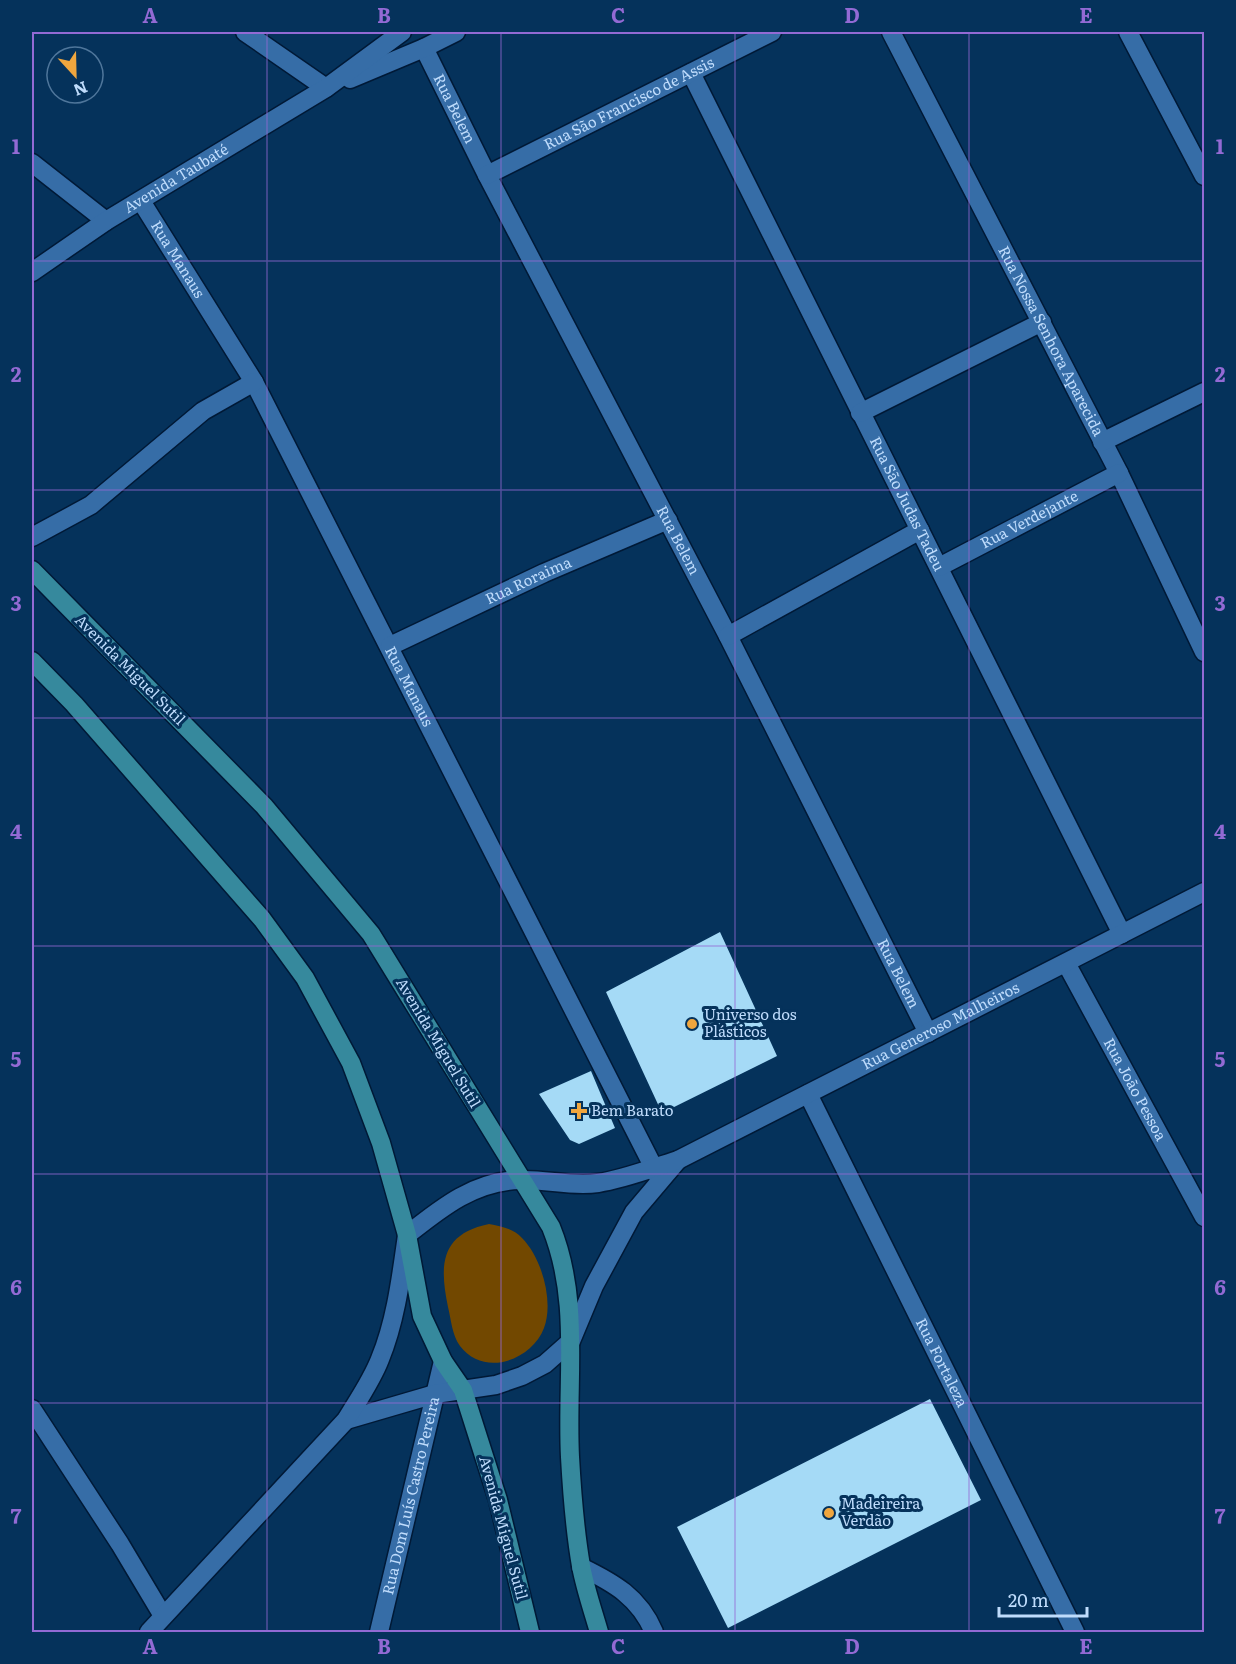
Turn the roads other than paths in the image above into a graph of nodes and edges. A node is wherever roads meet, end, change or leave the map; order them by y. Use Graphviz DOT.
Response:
graph roads {
  1 [pos="245,32"];
  2 [pos="402,32"];
  3 [pos="456,32"];
  4 [pos="771,32"];
  5 [pos="891,32"];
  6 [pos="1128,32"];
  7 [pos="424,48"];
  8 [pos="691,73"];
  9 [pos="326,88"];
  10 [pos="32,163"];
  11 [pos="487,175"];
  12 [pos="1204,176"];
  13 [pos="141,201"];
  14 [pos="106,221"];
  15 [pos="32,272"];
  16 [pos="1042,322"];
  17 [pos="254,382"];
  18 [pos="1204,392"];
  19 [pos="860,413"];
  20 [pos="1102,442"];
  21 [pos="1119,473"];
  22 [pos="668,520"];
  23 [pos="920,530"];
  24 [pos="32,537"];
  25 [pos="939,567"];
  26 [pos="32,570"];
  27 [pos="728,636"];
  28 [pos="390,646"];
  29 [pos="1204,652"];
  30 [pos="32,661"];
  31 [pos="1204,892"];
  32 [pos="1122,934"];
  33 [pos="1066,963"];
  34 [pos="928,1033"];
  35 [pos="808,1094"];
  36 [pos="657,1174"];
  37 [pos="521,1180"];
  38 [pos="1204,1217"];
  39 [pos="407,1235"];
  40 [pos="571,1341"];
  41 [pos="443,1361"];
  42 [pos="463,1390"];
  43 [pos="435,1394"];
  44 [pos="32,1409"];
  45 [pos="346,1420"];
  46 [pos="581,1567"];
  47 [pos="164,1616"];
  48 [pos="149,1632"];
  49 [pos="379,1632"];
  50 [pos="530,1632"];
  51 [pos="599,1632"];
  52 [pos="654,1632"];
  53 [pos="1076,1632"];
  1 -- 9 [label="street"];
  2 -- 9 [label="street, Avenida Taubaté"];
  3 -- 7 [label="street, Avenida Taubaté"];
  4 -- 8 [label="street, Rua São Francisco de Assis"];
  5 -- 16 [label="street, Rua Nossa Senhora Aparecida"];
  6 -- 12 [label="street"];
  7 -- 9 [label="street, Avenida Taubaté"];
  7 -- 11 [label="street, Rua Belem"];
  8 -- 11 [label="street, Rua São Francisco de Assis"];
  8 -- 19 [label="street, Rua São Judas Tadeu"];
  9 -- 13 [label="street, Avenida Taubaté"];
  10 -- 14 [label="street"];
  11 -- 22 [label="street, Rua Belem"];
  13 -- 14 [label="street, Avenida Taubaté"];
  13 -- 17 [label="street, Rua Manaus"];
  14 -- 15 [label="street, Avenida Taubaté"];
  16 -- 19 [label="street"];
  16 -- 20 [label="street, Rua Nossa Senhora Aparecida"];
  17 -- 24 [label="street"];
  17 -- 28 [label="street, Rua Manaus"];
  18 -- 20 [label="street"];
  19 -- 23 [label="street, Rua São Judas Tadeu"];
  20 -- 21 [label="street, Rua Nossa Senhora Aparecida"];
  21 -- 25 [label="street, Rua Verdejante"];
  21 -- 29 [label="street, Rua Nossa Senhora Aparecida"];
  22 -- 27 [label="street, Rua Belem"];
  22 -- 28 [label="street, Rua Roraima"];
  23 -- 25 [label="street, Rua São Judas Tadeu"];
  23 -- 27 [label="street"];
  25 -- 32 [label="street, Rua São Judas Tadeu"];
  26 -- 37 [label="main road, Avenida Miguel Sutil"];
  27 -- 34 [label="street, Rua Belem"];
  28 -- 36 [label="street, Rua Manaus"];
  30 -- 39 [label="main road, Avenida Miguel Sutil"];
  31 -- 32 [label="street, Rua Generoso Malheiros"];
  32 -- 33 [label="street, Rua Generoso Malheiros"];
  33 -- 34 [label="street, Rua Generoso Malheiros"];
  33 -- 38 [label="street, Rua João Pessoa"];
  34 -- 35 [label="street, Rua Generoso Malheiros"];
  35 -- 36 [label="street, Rua Generoso Malheiros"];
  35 -- 53 [label="street, Rua Fortaleza"];
  36 -- 37 [label="street, Rua Generoso Malheiros"];
  36 -- 40 [label="street"];
  37 -- 39 [label="street"];
  37 -- 40 [label="main road, Avenida Miguel Sutil"];
  39 -- 41 [label="main road, Avenida Miguel Sutil"];
  39 -- 45 [label="street"];
  40 -- 42 [label="street"];
  40 -- 46 [label="main road, Avenida Miguel Sutil"];
  41 -- 42 [label="main road, Avenida Miguel Sutil"];
  41 -- 43 [label="street, Rua Dom Luís Castro Pereira"];
  42 -- 43 [label="street"];
  42 -- 50 [label="main road, Avenida Miguel Sutil"];
  43 -- 45 [label="street"];
  43 -- 49 [label="street, Rua Dom Luís Castro Pereira"];
  44 -- 47 [label="street"];
  45 -- 47 [label="street"];
  46 -- 51 [label="main road, Avenida Miguel Sutil"];
  46 -- 52 [label="street"];
  47 -- 48 [label="street"];
}
